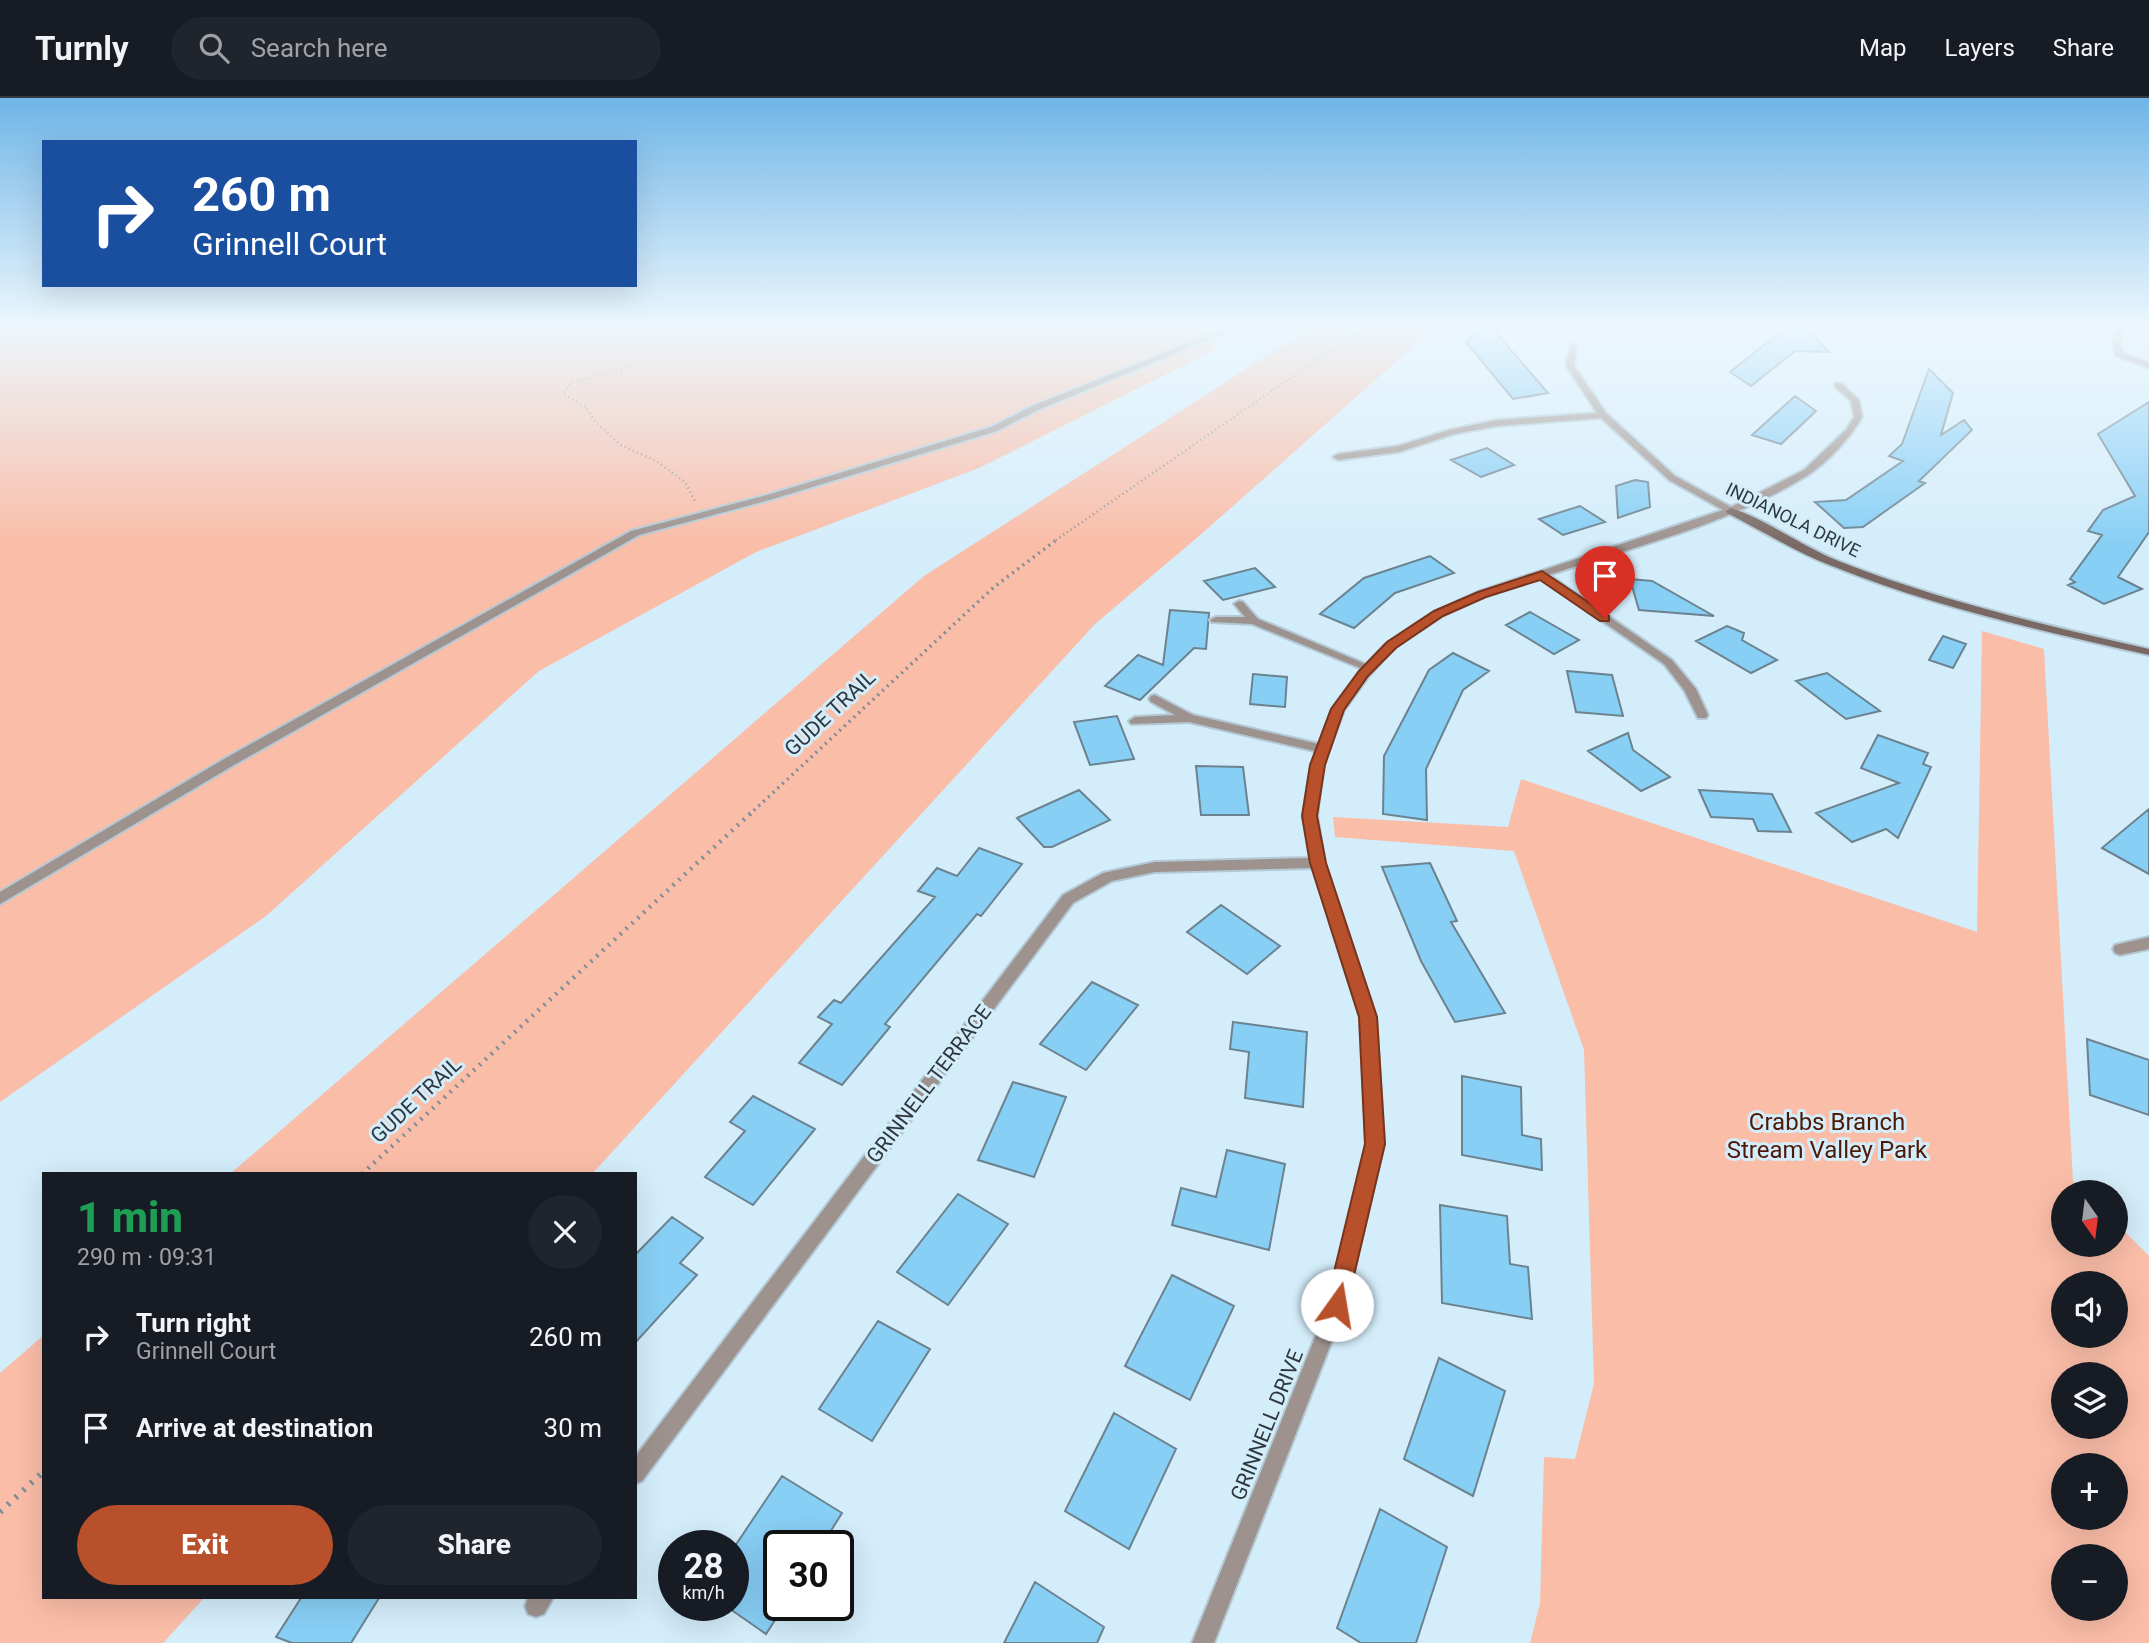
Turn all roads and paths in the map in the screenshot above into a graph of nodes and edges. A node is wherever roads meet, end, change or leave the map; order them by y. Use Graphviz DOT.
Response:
graph roads {
  1 [pos="574,400"];
  2 [pos="1055,400"];
  3 [pos="1259,400"];
  4 [pos="1593,400"];
  5 [pos="1855,400"];
  6 [pos="1603,415"];
  7 [pos="1338,457"];
  8 [pos="1731,510"];
  9 [pos="703,514"];
  10 [pos="1542,575"];
  11 [pos="1239,604"];
  12 [pos="1216,620"];
  13 [pos="1254,621"];
  14 [pos="2149,652"];
  15 [pos="1369,668"];
  16 [pos="1155,699"];
  17 [pos="1702,715"];
  18 [pos="1189,718"];
  19 [pos="1135,721"];
  20 [pos="1323,749"];
  21 [pos="1318,863"];
  22 [pos="0,899"];
  23 [pos="2149,943"];
  24 [pos="2120,949"];
  25 [pos="364,1172"];
  26 [pos="637,1471"];
  27 [pos="42,1473"];
  28 [pos="0,1512"];
  29 [pos="1203,1643"];
  1 -- 9 [label="path"];
  2 -- 9 [label="street"];
  3 -- 25 [label="path, GUDE TRAIL"];
  4 -- 6 [label="street, INDIANOLA DRIVE"];
  5 -- 8 [label="street, GRINNELL DRIVE"];
  6 -- 7 [label="street"];
  6 -- 8 [label="street, INDIANOLA DRIVE"];
  8 -- 10 [label="street, GRINNELL DRIVE"];
  8 -- 14 [label="street, INDIANOLA DRIVE"];
  9 -- 22 [label="street"];
  10 -- 15 [label="street, GRINNELL DRIVE"];
  10 -- 17 [label="street"];
  11 -- 13 [label="street"];
  12 -- 13 [label="street"];
  13 -- 15 [label="street"];
  15 -- 20 [label="street, GRINNELL DRIVE"];
  16 -- 18 [label="street"];
  18 -- 19 [label="street"];
  18 -- 20 [label="street"];
  20 -- 21 [label="street, GRINNELL DRIVE"];
  21 -- 26 [label="street, GRINNELL TERRACE"];
  21 -- 29 [label="street, GRINNELL DRIVE"];
  23 -- 24 [label="street"];
  27 -- 28 [label="path"];
}
